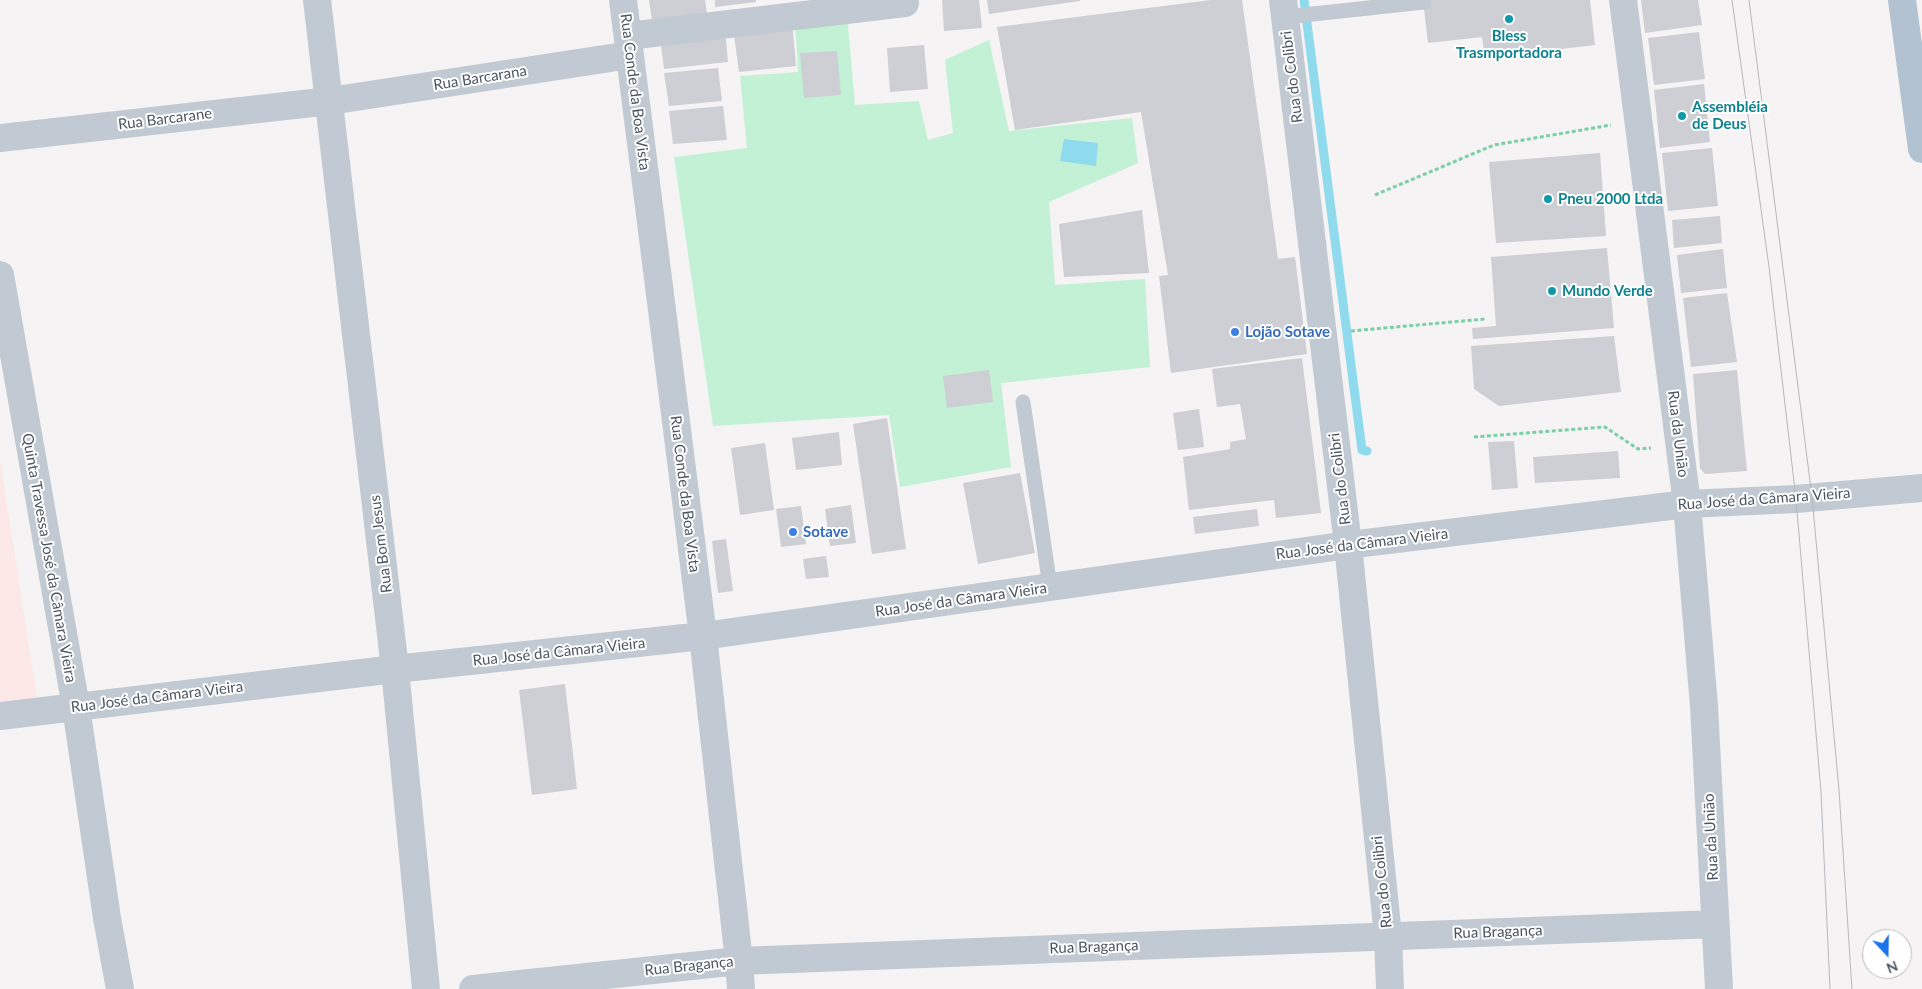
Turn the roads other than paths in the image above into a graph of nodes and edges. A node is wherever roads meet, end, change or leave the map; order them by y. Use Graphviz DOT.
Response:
graph roads {
  1 [pos="317,0"];
  2 [pos="623,0"];
  3 [pos="1624,0"];
  4 [pos="1902,0"];
  5 [pos="1424,2"];
  6 [pos="905,3"];
  7 [pos="1284,8"];
  8 [pos="629,46"];
  9 [pos="330,100"];
  10 [pos="0,138"];
  11 [pos="1922,149"];
  12 [pos="0,275"];
  13 [pos="1023,402"];
  14 [pos="1922,488"];
  15 [pos="1686,504"];
  16 [pos="1348,545"];
  17 [pos="1050,587"];
  18 [pos="703,636"];
  19 [pos="396,670"];
  20 [pos="76,707"];
  21 [pos="0,716"];
  22 [pos="1715,924"];
  23 [pos="1388,936"];
  24 [pos="740,961"];
  25 [pos="120,989"];
  26 [pos="426,989"];
  27 [pos="473,989"];
  28 [pos="740,989"];
  29 [pos="1390,989"];
  30 [pos="1719,989"];
  1 -- 9 [label="street, Rua Bom Jesus"];
  2 -- 8 [label="street, Rua Conde da Boa Vista"];
  3 -- 15 [label="street, Rua da União"];
  4 -- 11 [label="main road"];
  5 -- 7 [label="lane"];
  6 -- 8 [label="street, Rua Barcarana"];
  7 -- 16 [label="street, Rua do Colibri"];
  8 -- 9 [label="street, Rua Barcarana"];
  8 -- 18 [label="street, Rua Conde da Boa Vista"];
  9 -- 10 [label="street, Rua Barcarane"];
  9 -- 19 [label="street, Rua Bom Jesus"];
  12 -- 20 [label="street, Quinta Travessa José da Câmara Vieira"];
  13 -- 17 [label="lane"];
  14 -- 15 [label="street, Rua José da Câmara Vieira"];
  15 -- 16 [label="street, Rua José da Câmara Vieira"];
  15 -- 22 [label="street, Rua da União"];
  16 -- 17 [label="street, Rua José da Câmara Vieira"];
  16 -- 23 [label="street, Rua do Colibri"];
  17 -- 18 [label="street, Rua José da Câmara Vieira"];
  18 -- 19 [label="street, Rua José da Câmara Vieira"];
  18 -- 24 [label="street, Rua Conde da Boa Vista"];
  19 -- 20 [label="street, Rua José da Câmara Vieira"];
  19 -- 26 [label="street, Rua Bom Jesus"];
  20 -- 21 [label="street, Rua José da Câmara Vieira"];
  20 -- 25 [label="street, Quinta Travessa José da Câmara Vieira"];
  22 -- 23 [label="street, Rua Bragança"];
  22 -- 30 [label="street, Rua da União"];
  23 -- 24 [label="street, Rua Bragança"];
  23 -- 29 [label="street, Rua do Colibri"];
  24 -- 27 [label="street, Rua Bragança"];
  24 -- 28 [label="street, Rua Conde da Boa Vista"];
}
